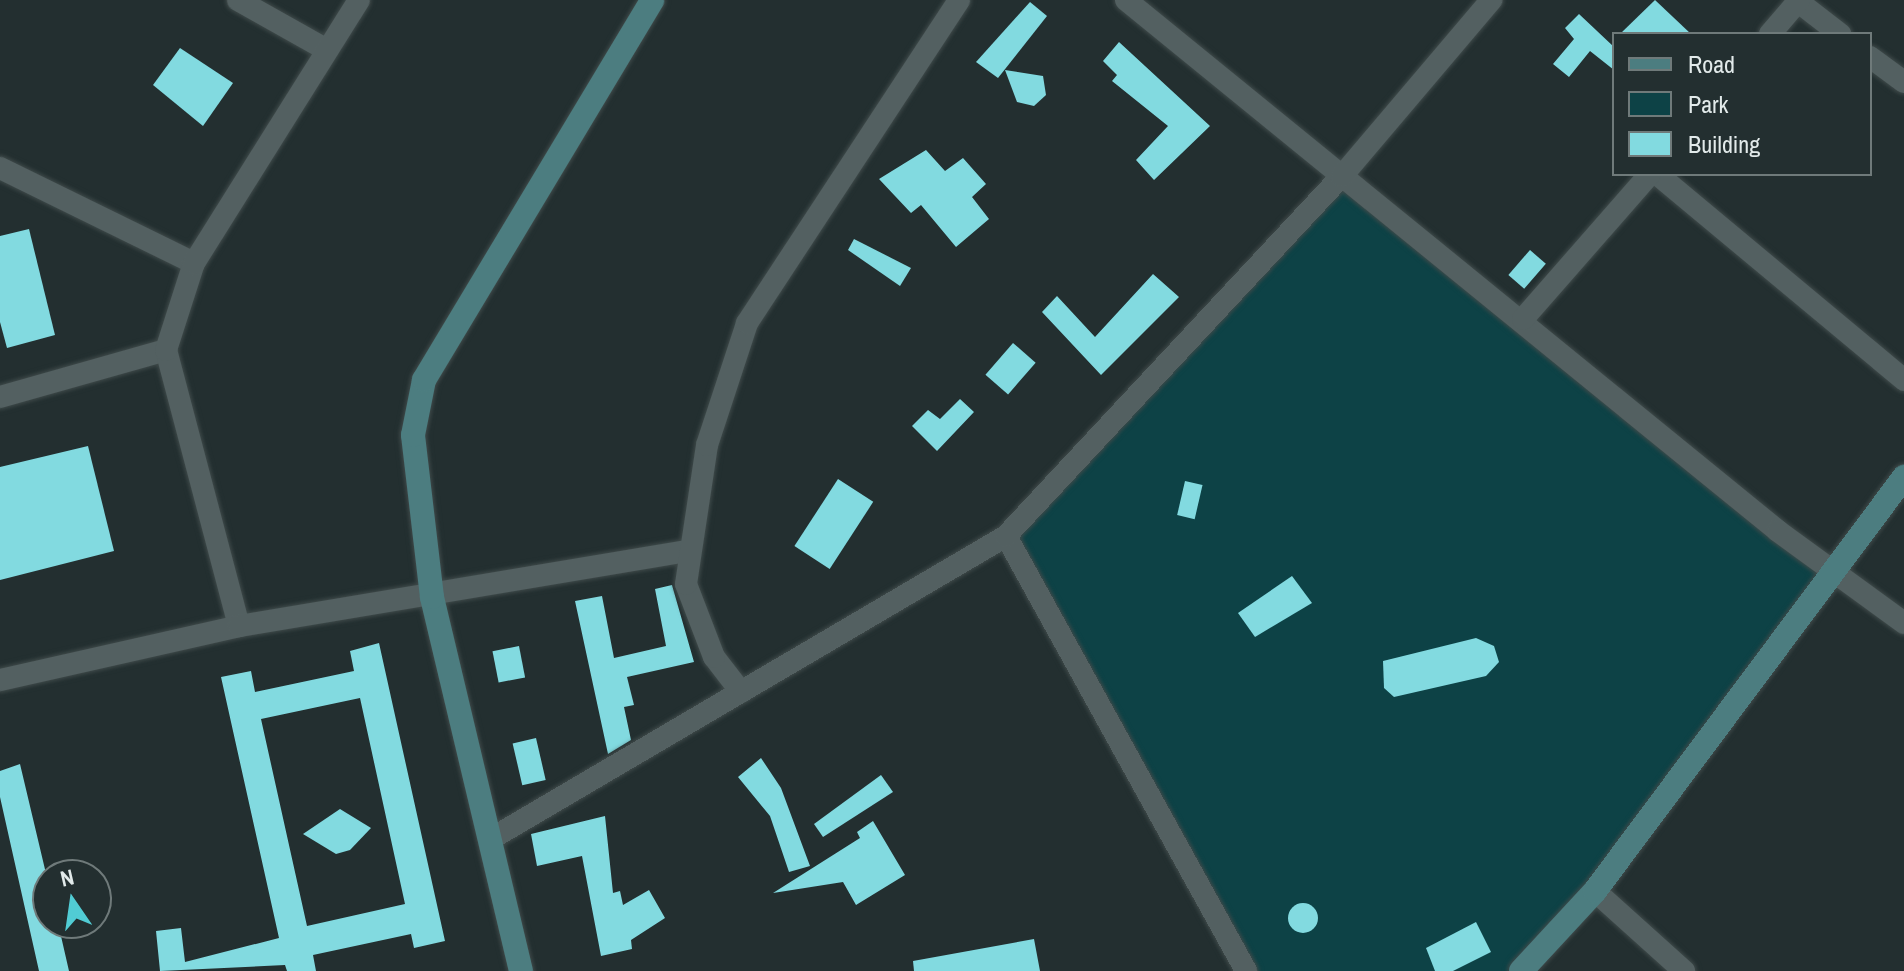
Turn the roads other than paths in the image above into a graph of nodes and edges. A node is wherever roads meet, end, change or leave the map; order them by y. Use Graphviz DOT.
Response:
graph roads {
  1 [pos="238,0"];
  2 [pos="359,0"];
  3 [pos="652,0"];
  4 [pos="959,0"];
  5 [pos="1126,0"];
  6 [pos="1491,0"];
  7 [pos="1798,1"];
  8 [pos="1772,32"];
  9 [pos="1837,32"];
  10 [pos="327,50"];
  11 [pos="1872,58"];
  12 [pos="1904,82"];
  13 [pos="0,168"];
  14 [pos="1342,176"];
  15 [pos="1648,176"];
  16 [pos="1659,176"];
  17 [pos="194,263"];
  18 [pos="1523,319"];
  19 [pos="166,350"];
  20 [pos="1904,380"];
  21 [pos="0,397"];
  22 [pos="1904,477"];
  23 [pos="1006,536"];
  24 [pos="689,551"];
  25 [pos="1831,570"];
  26 [pos="432,597"];
  27 [pos="1904,623"];
  28 [pos="239,626"];
  29 [pos="0,680"];
  30 [pos="741,692"];
  31 [pos="494,837"];
  32 [pos="1595,891"];
  33 [pos="521,971"];
  34 [pos="1246,971"];
  35 [pos="1521,971"];
  36 [pos="1684,971"];
  1 -- 10 [label="street"];
  2 -- 10 [label="street"];
  3 -- 26 [label="street"];
  4 -- 24 [label="street"];
  5 -- 14 [label="street"];
  6 -- 14 [label="street"];
  7 -- 8 [label="street"];
  7 -- 9 [label="street"];
  10 -- 17 [label="street"];
  11 -- 12 [label="street"];
  13 -- 17 [label="street"];
  14 -- 18 [label="street"];
  14 -- 23 [label="street"];
  15 -- 18 [label="street"];
  16 -- 20 [label="street"];
  17 -- 19 [label="street"];
  18 -- 25 [label="street"];
  19 -- 21 [label="street"];
  19 -- 28 [label="street"];
  22 -- 25 [label="street"];
  23 -- 30 [label="street"];
  23 -- 34 [label="street"];
  24 -- 26 [label="street"];
  24 -- 30 [label="street"];
  25 -- 27 [label="street"];
  25 -- 32 [label="street"];
  26 -- 28 [label="street"];
  26 -- 31 [label="street"];
  28 -- 29 [label="street"];
  30 -- 31 [label="street"];
  31 -- 33 [label="street"];
  32 -- 35 [label="street"];
  32 -- 36 [label="street"];
}
